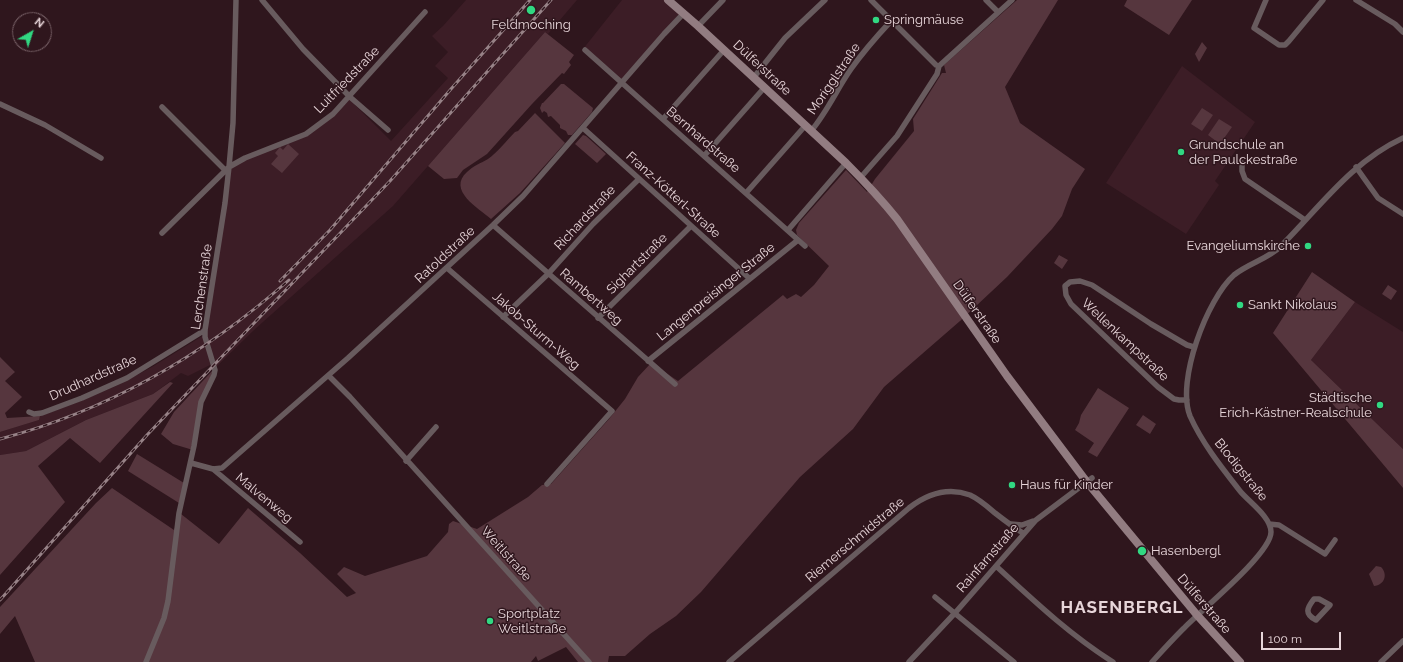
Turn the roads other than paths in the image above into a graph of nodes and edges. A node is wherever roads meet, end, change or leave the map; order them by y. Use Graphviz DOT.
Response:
graph roads {
  1 [pos="236,0"];
  2 [pos="262,0"];
  3 [pos="668,0"];
  4 [pos="723,0"];
  5 [pos="825,0"];
  6 [pos="871,0"];
  7 [pos="986,0"];
  8 [pos="1012,0"];
  9 [pos="1266,0"];
  10 [pos="1323,0"];
  11 [pos="1356,0"];
  12 [pos="425,12"];
  13 [pos="998,12"];
  14 [pos="684,13"];
  15 [pos="891,21"];
  16 [pos="698,26"];
  17 [pos="1403,32"];
  18 [pos="585,50"];
  19 [pos="724,50"];
  20 [pos="939,66"];
  21 [pos="754,77"];
  22 [pos="621,83"];
  23 [pos="764,88"];
  24 [pos="350,97"];
  25 [pos="0,104"];
  26 [pos="162,107"];
  27 [pos="663,119"];
  28 [pos="583,128"];
  29 [pos="808,128"];
  30 [pos="388,130"];
  31 [pos="1403,138"];
  32 [pos="704,156"];
  33 [pos="101,158"];
  34 [pos="846,163"];
  35 [pos="1242,163"];
  36 [pos="1356,167"];
  37 [pos="227,169"];
  38 [pos="861,177"];
  39 [pos="639,179"];
  40 [pos="746,192"];
  41 [pos="1403,214"];
  42 [pos="1306,220"];
  43 [pos="493,225"];
  44 [pos="691,226"];
  45 [pos="788,230"];
  46 [pos="162,233"];
  47 [pos="798,240"];
  48 [pos="805,246"];
  49 [pos="447,268"];
  50 [pos="548,274"];
  51 [pos="749,278"];
  52 [pos="503,317"];
  53 [pos="598,318"];
  54 [pos="205,330"];
  55 [pos="1194,347"];
  56 [pos="648,361"];
  57 [pos="329,376"];
  58 [pos="675,384"];
  59 [pos="1187,400"];
  60 [pos="29,412"];
  61 [pos="436,427"];
  62 [pos="406,460"];
  63 [pos="191,463"];
  64 [pos="213,470"];
  65 [pos="1089,480"];
  66 [pos="547,484"];
  67 [pos="1036,520"];
  68 [pos="1009,524"];
  69 [pos="1269,524"];
  70 [pos="1023,533"];
  71 [pos="1335,540"];
  72 [pos="300,542"];
  73 [pos="996,566"];
  74 [pos="935,598"];
  75 [pos="955,613"];
  76 [pos="1196,615"];
  77 [pos="1403,641"];
  78 [pos="146,662"];
  79 [pos="589,662"];
  80 [pos="729,662"];
  81 [pos="909,662"];
  82 [pos="1014,662"];
  83 [pos="1113,662"];
  84 [pos="1152,662"];
  85 [pos="1240,662"];
  86 [pos="1381,662"];
  1 -- 37 [label="street, Lerchenstraße"];
  2 -- 24 [label="street"];
  3 -- 14 [label="main road, Dülferstraße"];
  4 -- 16 [label="street"];
  5 -- 21 [label="street"];
  6 -- 15 [label="street"];
  7 -- 13 [label="street"];
  8 -- 13 [label="street"];
  9 -- 10 [label="street"];
  11 -- 17 [label="street"];
  12 -- 24 [label="street, Luitfriedstraße"];
  13 -- 20 [label="street"];
  14 -- 16 [label="main road, Dülferstraße"];
  14 -- 22 [label="street, Ratoldstraße"];
  15 -- 20 [label="street"];
  15 -- 29 [label="street, Morigglstraße"];
  16 -- 19 [label="main road, Dülferstraße"];
  18 -- 22 [label="street, Bernhardstraße"];
  19 -- 21 [label="main road, Dülferstraße"];
  19 -- 27 [label="street"];
  20 -- 38 [label="street"];
  21 -- 23 [label="main road, Dülferstraße"];
  22 -- 27 [label="street, Bernhardstraße"];
  22 -- 28 [label="street, Ratoldstraße"];
  23 -- 29 [label="main road, Dülferstraße"];
  23 -- 32 [label="street"];
  24 -- 30 [label="street"];
  24 -- 37 [label="street, Luitfriedstraße"];
  25 -- 33 [label="street"];
  26 -- 37 [label="street"];
  27 -- 32 [label="street, Bernhardstraße"];
  28 -- 39 [label="street, Franz-Kötterl-Straße"];
  28 -- 43 [label="street, Ratoldstraße"];
  29 -- 34 [label="main road, Dülferstraße"];
  29 -- 40 [label="street, Morigglstraße"];
  31 -- 36 [label="street, Blodigstraße"];
  32 -- 40 [label="street, Bernhardstraße"];
  34 -- 38 [label="main road, Dülferstraße"];
  34 -- 45 [label="street"];
  35 -- 42 [label="street"];
  36 -- 41 [label="street"];
  36 -- 42 [label="street, Blodigstraße"];
  37 -- 46 [label="street, Luitfriedstraße"];
  37 -- 54 [label="street, Lerchenstraße"];
  38 -- 65 [label="main road, Dülferstraße"];
  39 -- 44 [label="street, Franz-Kötterl-Straße"];
  39 -- 50 [label="street, Richardstraße"];
  40 -- 45 [label="street, Bernhardstraße"];
  42 -- 55 [label="street, Blodigstraße"];
  43 -- 49 [label="street, Ratoldstraße"];
  43 -- 50 [label="street, Rambertweg"];
  44 -- 51 [label="street, Franz-Kötterl-Straße"];
  44 -- 53 [label="street, Sighartstraße"];
  45 -- 47 [label="street, Bernhardstraße"];
  47 -- 48 [label="street, Bernhardstraße"];
  47 -- 51 [label="street, Langenpreisinger Straße"];
  49 -- 52 [label="street, Jakob-Sturm-Weg"];
  49 -- 57 [label="street, Ratoldstraße"];
  50 -- 52 [label="street, Richardstraße"];
  50 -- 53 [label="street, Rambertweg"];
  51 -- 56 [label="street, Langenpreisinger Straße"];
  52 -- 66 [label="street, Jakob-Sturm-Weg"];
  53 -- 56 [label="street, Rambertweg"];
  54 -- 60 [label="street, Drudhardstraße"];
  54 -- 63 [label="street, Lerchenstraße"];
  55 -- 59 [label="street, Blodigstraße"];
  55 -- 59 [label="street, Wellenkampstraße"];
  56 -- 58 [label="street, Rambertweg"];
  57 -- 62 [label="street, Weitlstraße"];
  57 -- 64 [label="street, Ratoldstraße"];
  59 -- 69 [label="street, Blodigstraße"];
  61 -- 62 [label="street"];
  62 -- 79 [label="street, Weitlstraße"];
  63 -- 64 [label="street"];
  63 -- 78 [label="street, Lerchenstraße"];
  64 -- 72 [label="street, Malvenweg"];
  65 -- 67 [label="street, Rainfarnstraße"];
  65 -- 76 [label="main road, Dülferstraße"];
  67 -- 68 [label="street"];
  67 -- 70 [label="street, Rainfarnstraße"];
  68 -- 70 [label="street, Riemerschmidstraße"];
  68 -- 80 [label="street, Riemerschmidstraße"];
  69 -- 71 [label="street"];
  69 -- 76 [label="street"];
  70 -- 73 [label="street, Rainfarnstraße"];
  73 -- 75 [label="street, Rainfarnstraße"];
  73 -- 83 [label="street"];
  74 -- 75 [label="street"];
  75 -- 81 [label="street, Rainfarnstraße"];
  75 -- 82 [label="street"];
  76 -- 84 [label="street"];
  76 -- 85 [label="main road, Dülferstraße"];
  77 -- 86 [label="street"];
}
